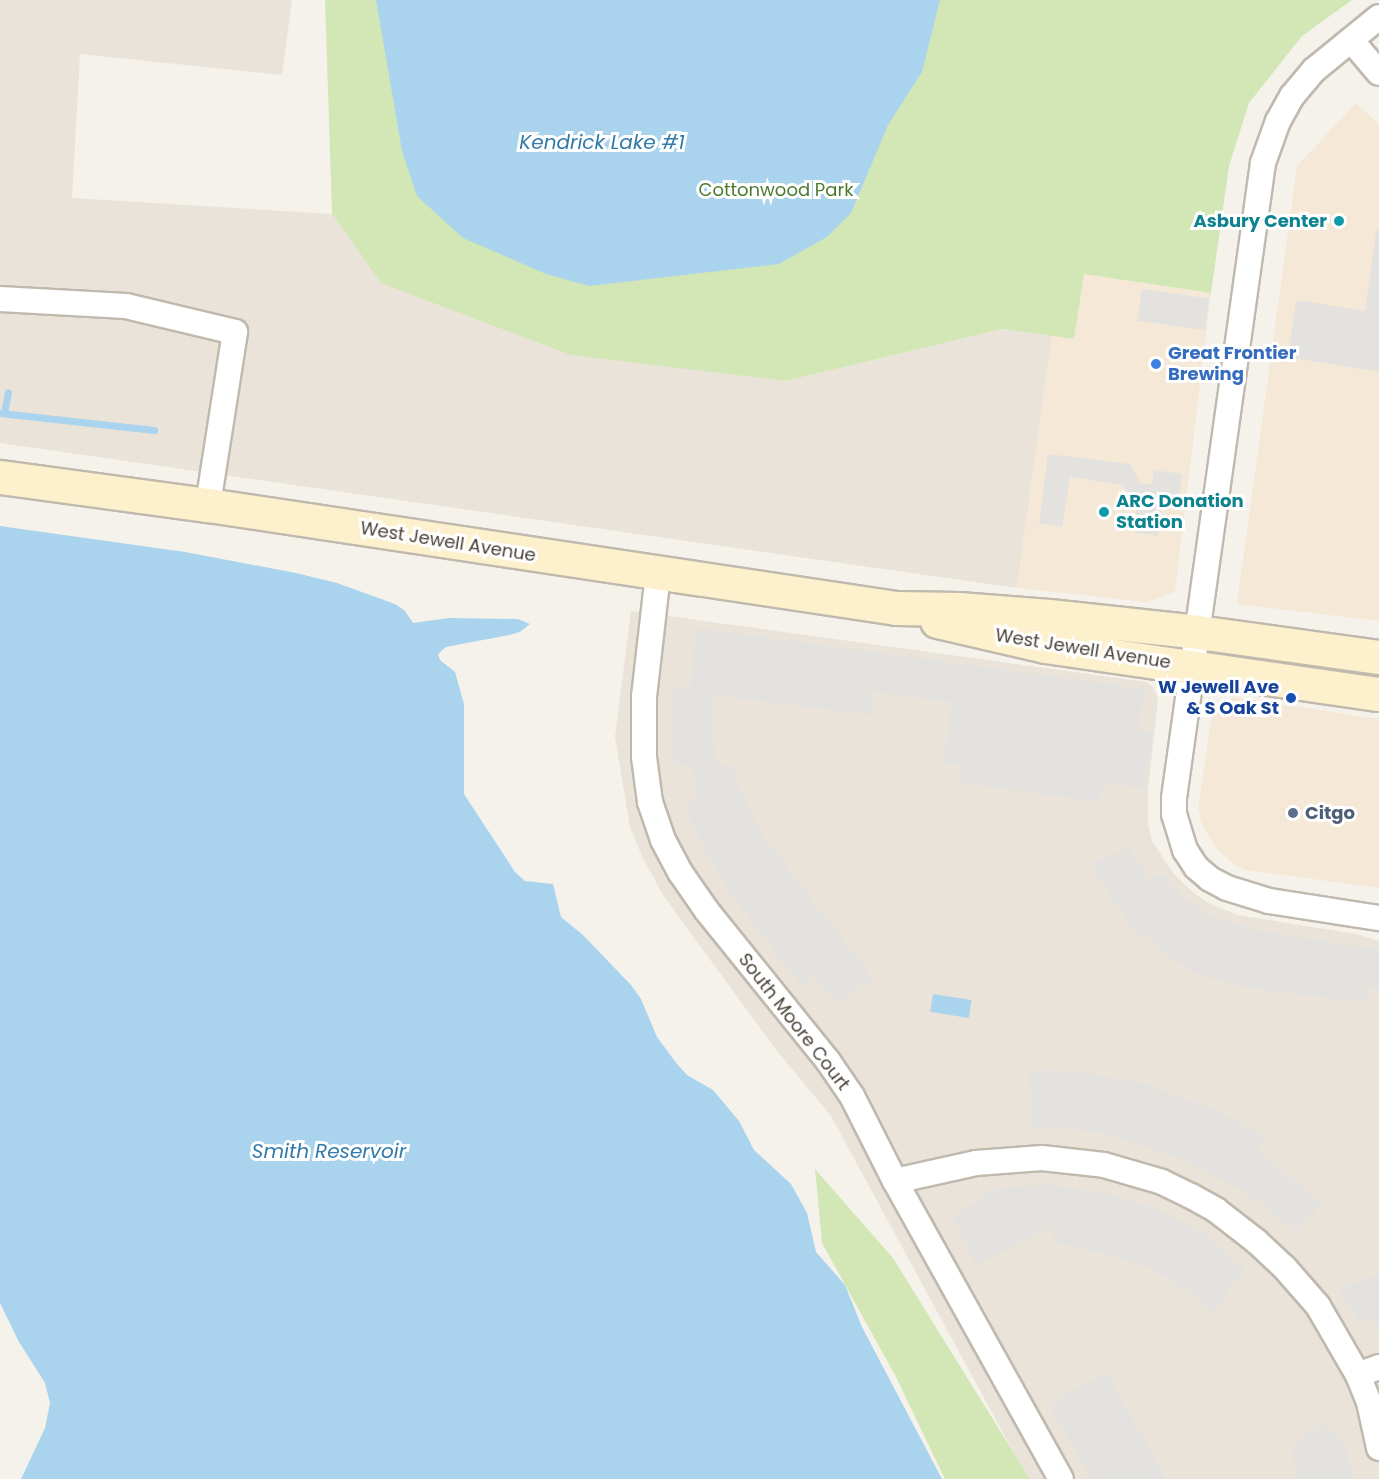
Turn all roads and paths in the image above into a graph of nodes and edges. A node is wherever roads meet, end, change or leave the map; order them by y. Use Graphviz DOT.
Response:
graph roads {
  1 [pos="1379,17"];
  2 [pos="1351,40"];
  3 [pos="1379,73"];
  4 [pos="0,299"];
  5 [pos="0,477"];
  6 [pos="208,505"];
  7 [pos="658,574"];
  8 [pos="896,608"];
  9 [pos="1198,632"];
  10 [pos="1379,657"];
  11 [pos="1194,667"];
  12 [pos="1379,694"];
  13 [pos="1379,918"];
  14 [pos="895,1181"];
  15 [pos="1368,1371"];
  16 [pos="1379,1448"];
  17 [pos="1061,1479"];
  1 -- 2 [label="street"];
  2 -- 3 [label="street"];
  2 -- 9 [label="street"];
  4 -- 6 [label="street"];
  5 -- 6 [label="main road, West Jewell Avenue"];
  6 -- 7 [label="main road, West Jewell Avenue"];
  7 -- 8 [label="main road, West Jewell Avenue"];
  7 -- 14 [label="street, South Moore Court"];
  8 -- 9 [label="main road, West Jewell Avenue"];
  8 -- 11 [label="main road, West Jewell Avenue"];
  9 -- 10 [label="main road, West Jewell Avenue"];
  9 -- 11 [label="street"];
  11 -- 12 [label="main road, West Jewell Avenue"];
  11 -- 13 [label="street"];
  14 -- 15 [label="street"];
  14 -- 17 [label="street, South Moore Court"];
  15 -- 16 [label="street"];
}
